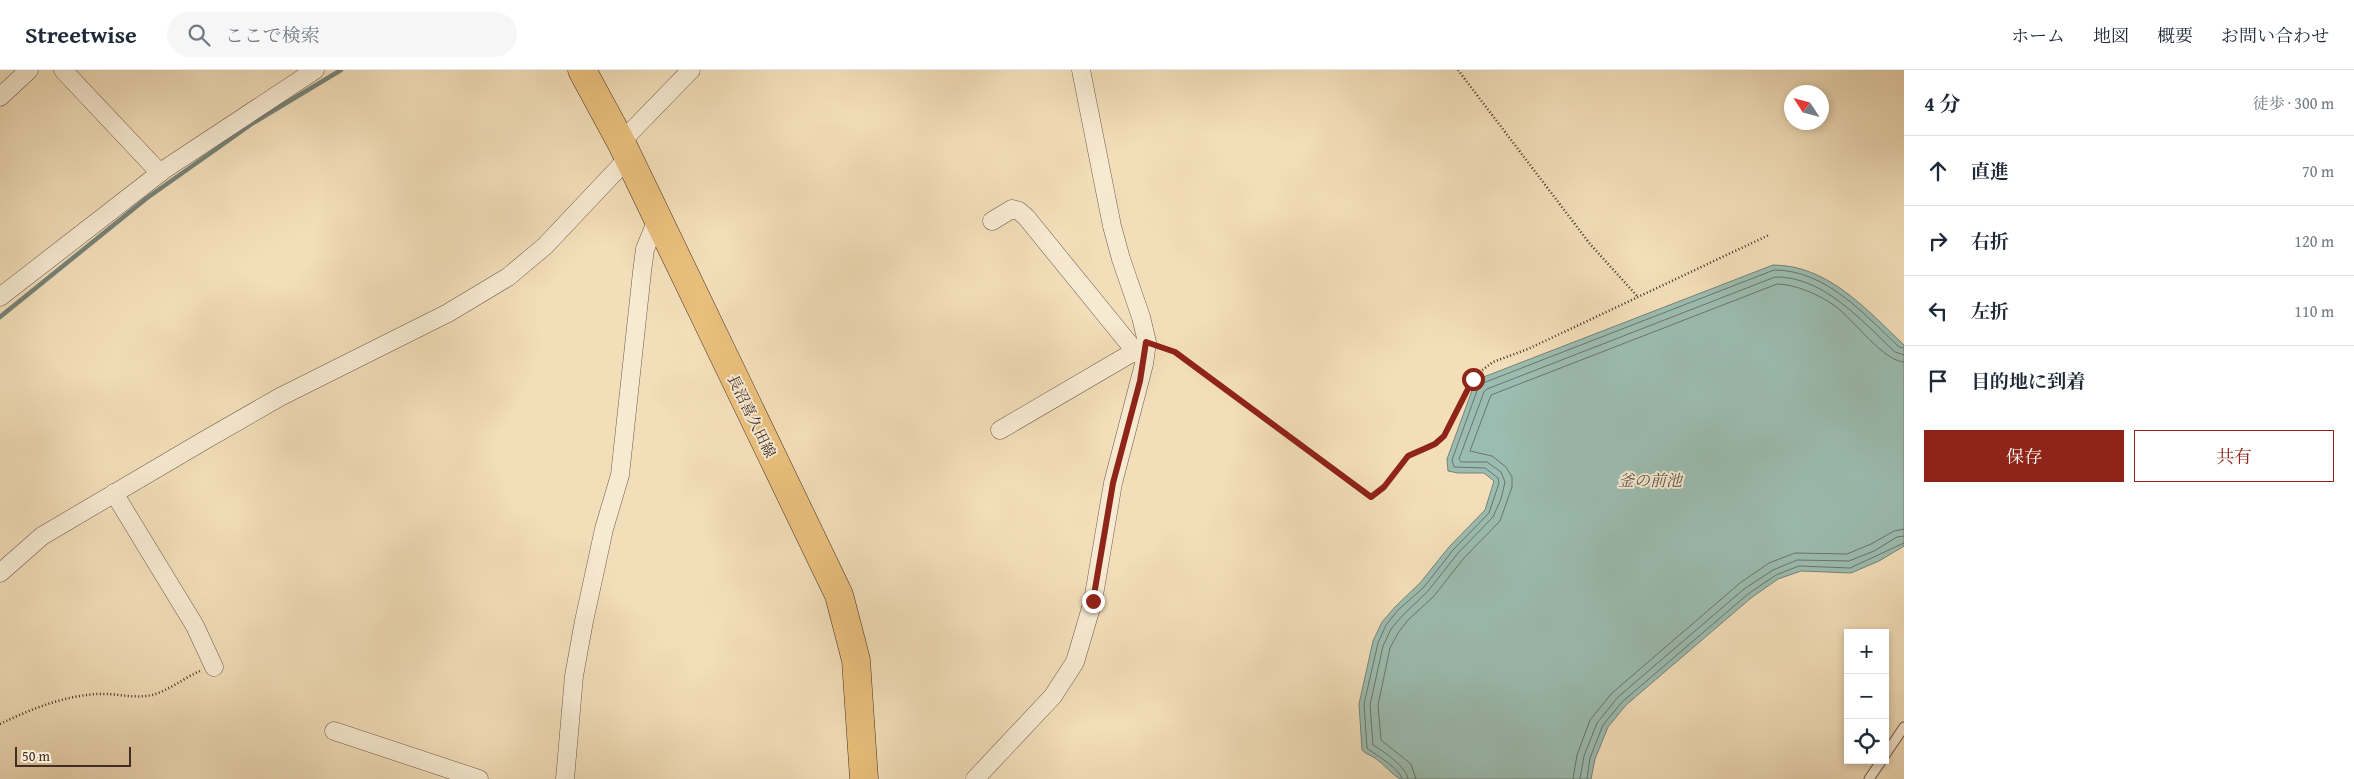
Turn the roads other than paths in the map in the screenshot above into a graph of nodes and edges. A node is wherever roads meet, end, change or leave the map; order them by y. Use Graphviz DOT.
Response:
graph roads {
  1 [pos="29,70"];
  2 [pos="63,70"];
  3 [pos="315,70"];
  4 [pos="582,70"];
  5 [pos="691,70"];
  6 [pos="1081,70"];
  7 [pos="0,97"];
  8 [pos="624,150"];
  9 [pos="160,172"];
  10 [pos="657,220"];
  11 [pos="992,221"];
  12 [pos="0,297"];
  13 [pos="1143,348"];
  14 [pos="1000,430"];
  15 [pos="114,493"];
  16 [pos="0,573"];
  17 [pos="214,667"];
  18 [pos="1904,727"];
  19 [pos="334,731"];
  20 [pos="1889,749"];
  21 [pos="1879,764"];
  22 [pos="479,779"];
  23 [pos="565,779"];
  24 [pos="864,779"];
  25 [pos="975,779"];
  26 [pos="1869,779"];
  1 -- 7 [label="street"];
  2 -- 9 [label="street"];
  3 -- 9 [label="street"];
  4 -- 8 [label="main road, 長沼喜久田線"];
  5 -- 8 [label="street"];
  6 -- 13 [label="street"];
  8 -- 10 [label="main road, 長沼喜久田線"];
  8 -- 15 [label="street"];
  9 -- 12 [label="street"];
  10 -- 23 [label="street"];
  10 -- 24 [label="main road, 長沼喜久田線"];
  11 -- 13 [label="street"];
  13 -- 14 [label="street"];
  13 -- 25 [label="street"];
  15 -- 16 [label="street"];
  15 -- 17 [label="street"];
  18 -- 20 [label="lane"];
  19 -- 22 [label="street"];
  21 -- 26 [label="lane"];
}
